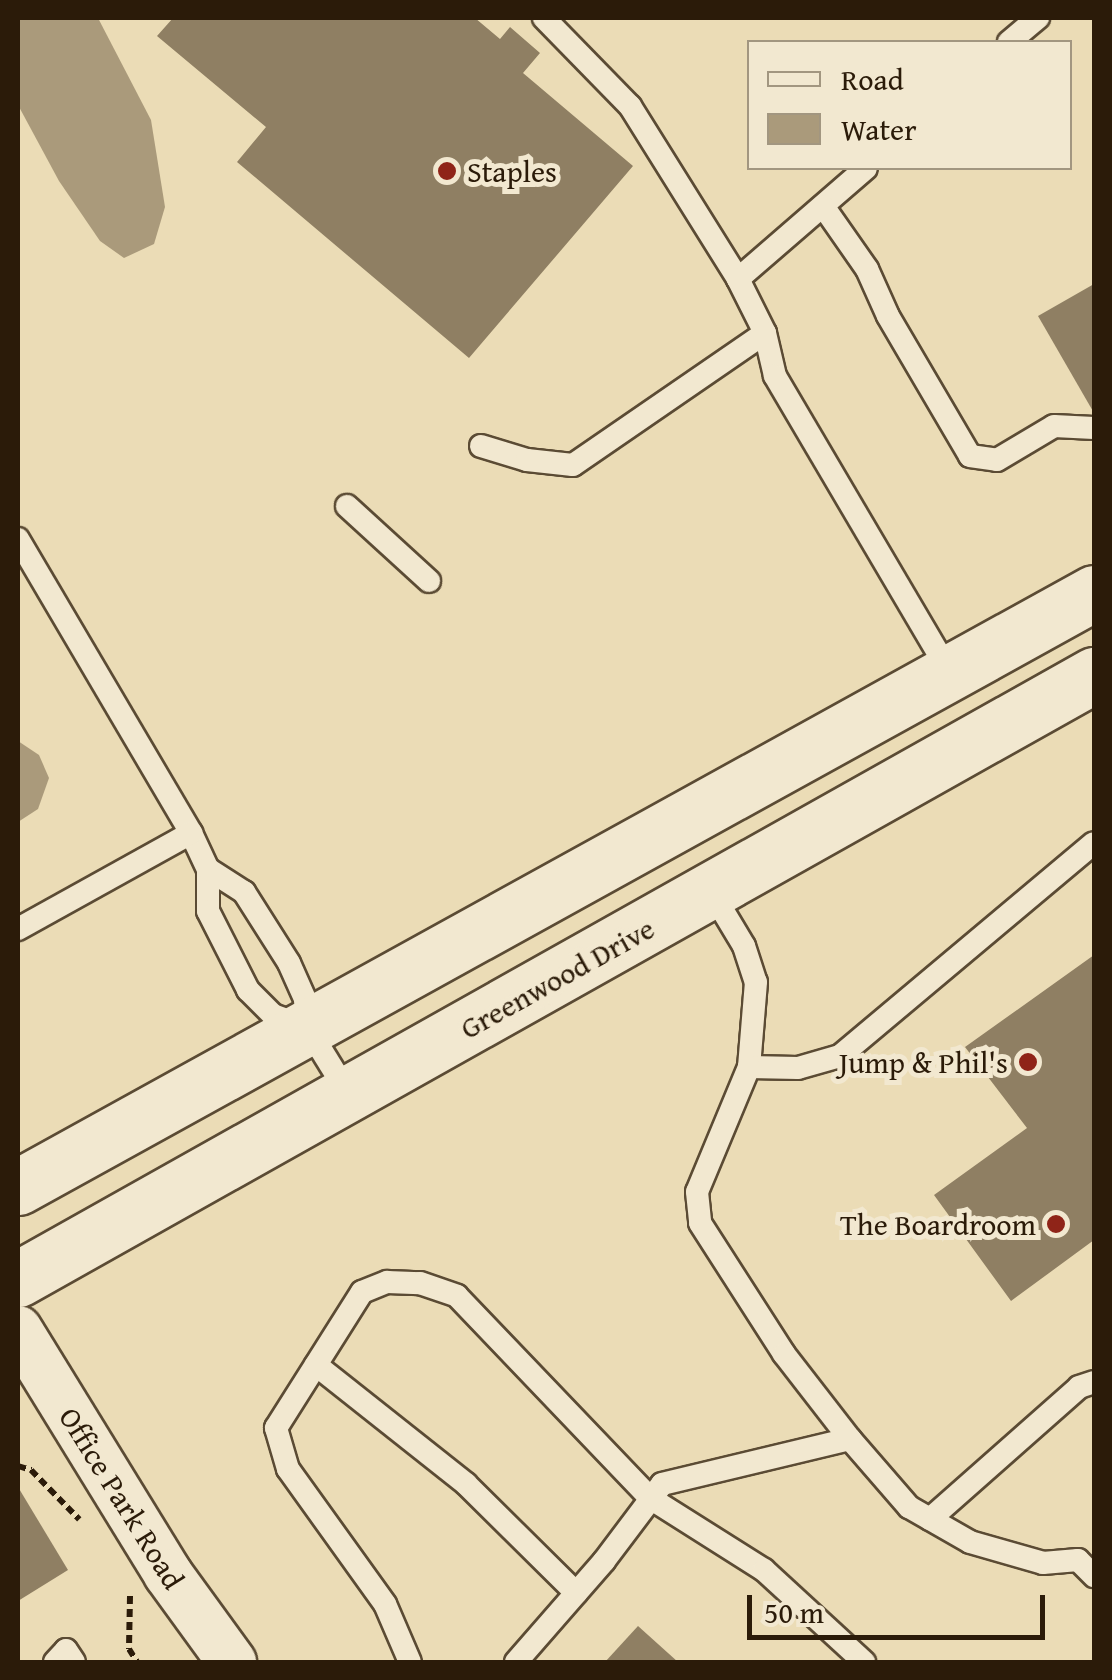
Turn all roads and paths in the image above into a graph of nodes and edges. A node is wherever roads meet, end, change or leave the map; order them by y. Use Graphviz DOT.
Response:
graph roads {
  1 [pos="544,18"];
  2 [pos="1038,18"];
  3 [pos="1012,40"];
  4 [pos="864,170"];
  5 [pos="823,206"];
  6 [pos="738,279"];
  7 [pos="765,333"];
  8 [pos="1094,428"];
  9 [pos="481,446"];
  10 [pos="347,506"];
  11 [pos="18,539"];
  12 [pos="428,581"];
  13 [pos="1094,593"];
  14 [pos="950,673"];
  15 [pos="1094,675"];
  16 [pos="191,833"];
  17 [pos="1094,843"];
  18 [pos="208,870"];
  19 [pos="711,891"];
  20 [pos="18,929"];
  21 [pos="308,1027"];
  22 [pos="749,1067"];
  23 [pos="348,1095"];
  24 [pos="18,1188"];
  25 [pos="18,1279"];
  26 [pos="18,1330"];
  27 [pos="316,1365"];
  28 [pos="1094,1382"];
  29 [pos="850,1439"];
  30 [pos="18,1466"];
  31 [pos="650,1498"];
  32 [pos="930,1519"];
  33 [pos="91,1535"];
  34 [pos="1094,1576"];
  35 [pos="122,1582"];
  36 [pos="576,1594"];
  37 [pos="55,1662"];
  38 [pos="74,1662"];
  39 [pos="137,1662"];
  40 [pos="232,1662"];
  41 [pos="410,1662"];
  42 [pos="516,1662"];
  43 [pos="864,1662"];
  1 -- 6 [label="lane"];
  2 -- 3 [label="lane"];
  4 -- 5 [label="lane"];
  5 -- 6 [label="lane"];
  5 -- 8 [label="lane"];
  6 -- 7 [label="lane"];
  7 -- 9 [label="lane"];
  7 -- 14 [label="lane"];
  10 -- 12 [label="lane"];
  11 -- 16 [label="lane"];
  13 -- 14 [label="street"];
  14 -- 21 [label="street"];
  15 -- 19 [label="street, Greenwood Drive"];
  16 -- 18 [label="lane"];
  16 -- 20 [label="lane"];
  17 -- 22 [label="lane"];
  18 -- 21 [label="lane"];
  18 -- 21 [label="lane"];
  19 -- 22 [label="lane"];
  19 -- 23 [label="street, Greenwood Drive"];
  21 -- 23 [label="lane"];
  21 -- 24 [label="street"];
  22 -- 29 [label="lane"];
  23 -- 25 [label="street, Greenwood Drive"];
  26 -- 40 [label="street, Office Park Road"];
  27 -- 31 [label="lane"];
  27 -- 36 [label="lane"];
  27 -- 41 [label="lane"];
  28 -- 32 [label="lane"];
  29 -- 31 [label="lane"];
  29 -- 32 [label="lane"];
  30 -- 33 [label="path"];
  31 -- 36 [label="lane"];
  31 -- 43 [label="lane"];
  32 -- 34 [label="lane"];
  35 -- 39 [label="path"];
  36 -- 42 [label="lane"];
  37 -- 38 [label="lane"];
}
